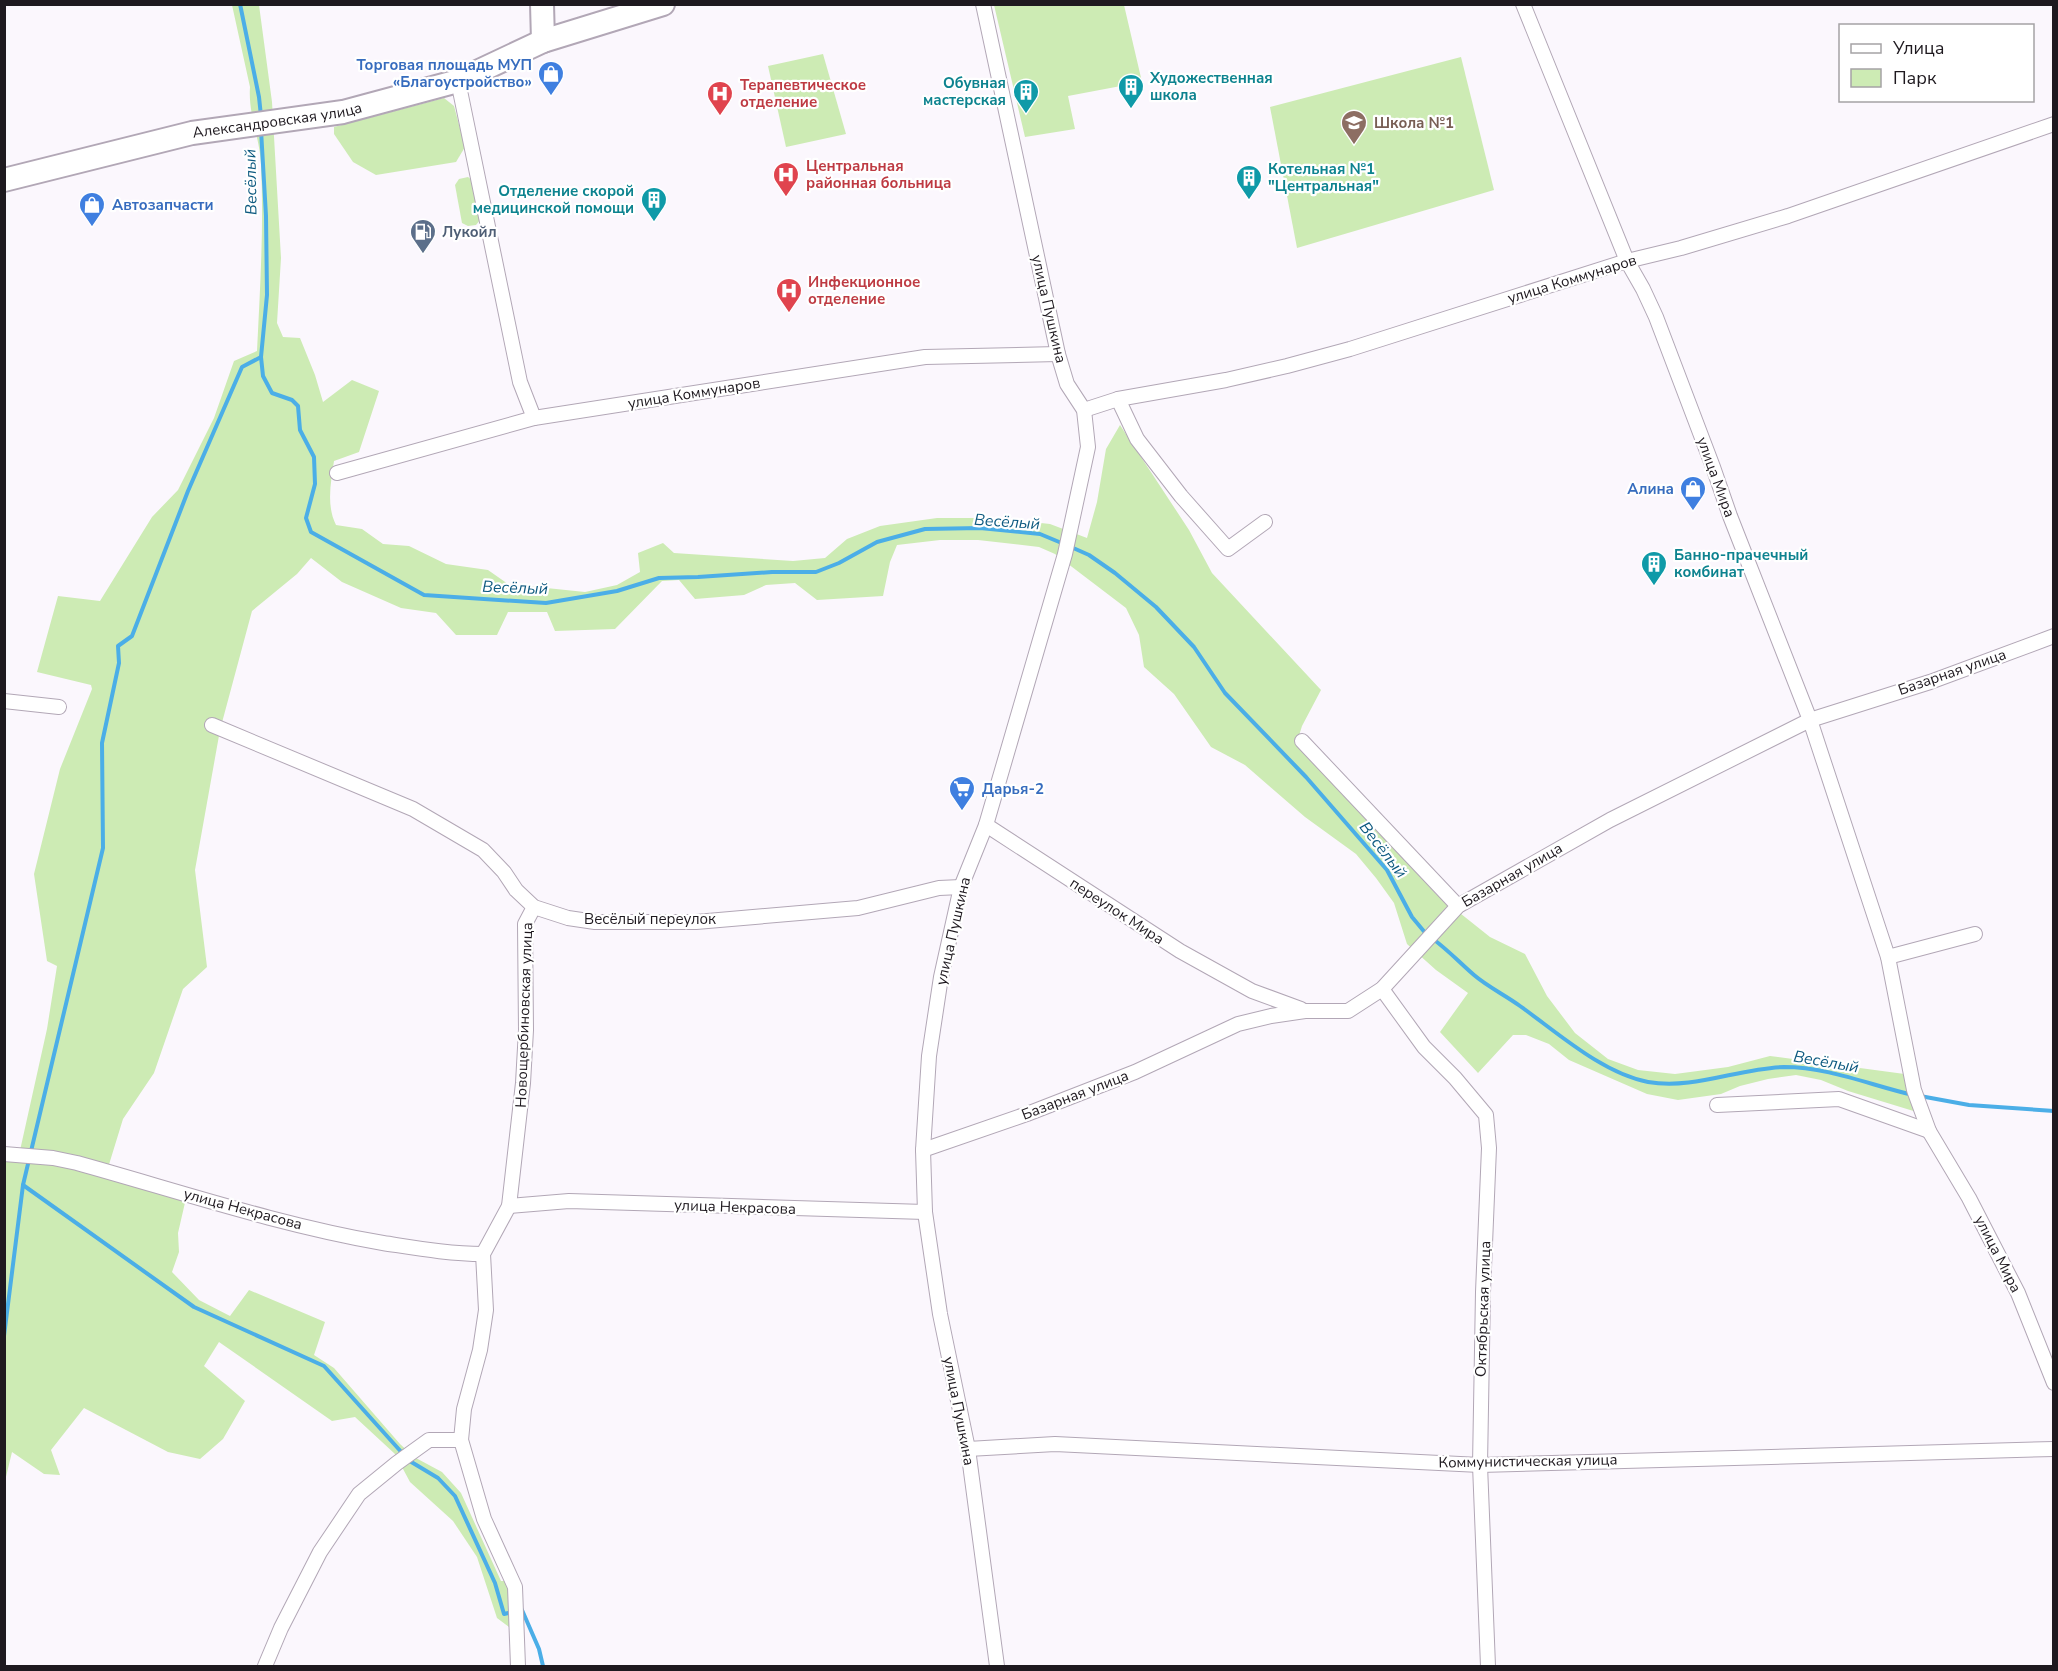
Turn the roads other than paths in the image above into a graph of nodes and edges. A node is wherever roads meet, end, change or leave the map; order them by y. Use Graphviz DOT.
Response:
graph roads {
  1 [pos="542,4"];
  2 [pos="663,4"];
  3 [pos="983,4"];
  4 [pos="1523,4"];
  5 [pos="543,41"];
  6 [pos="458,81"];
  7 [pos="2054,124"];
  8 [pos="4,180"];
  9 [pos="1627,261"];
  10 [pos="1058,354"];
  11 [pos="1119,399"];
  12 [pos="1084,410"];
  13 [pos="534,418"];
  14 [pos="337,473"];
  15 [pos="1265,522"];
  16 [pos="2054,636"];
  17 [pos="4,701"];
  18 [pos="59,707"];
  19 [pos="1810,720"];
  20 [pos="212,724"];
  21 [pos="1302,741"];
  22 [pos="986,825"];
  23 [pos="961,887"];
  24 [pos="534,906"];
  25 [pos="1458,906"];
  26 [pos="1975,934"];
  27 [pos="1888,957"];
  28 [pos="1382,989"];
  29 [pos="1252,991"];
  30 [pos="1305,1011"];
  31 [pos="1254,1019"];
  32 [pos="1717,1105"];
  33 [pos="1929,1131"];
  34 [pos="923,1150"];
  35 [pos="12,1155"];
  36 [pos="509,1206"];
  37 [pos="925,1212"];
  38 [pos="483,1254"];
  39 [pos="2054,1383"];
  40 [pos="461,1440"];
  41 [pos="968,1449"];
  42 [pos="2054,1449"];
  43 [pos="1480,1465"];
  44 [pos="265,1666"];
  45 [pos="518,1666"];
  46 [pos="997,1666"];
  47 [pos="1488,1666"];
  1 -- 5 [label="main road"];
  2 -- 5 [label="main road, Александровская улица"];
  3 -- 10 [label="street, улица Пушкина"];
  4 -- 9 [label="street, улица Мира"];
  5 -- 6 [label="main road, Александровская улица"];
  6 -- 8 [label="main road, Александровская улица"];
  6 -- 13 [label="street"];
  7 -- 9 [label="street, улица Коммунаров"];
  9 -- 11 [label="street, улица Коммунаров"];
  9 -- 19 [label="street, улица Мира"];
  10 -- 12 [label="street, улица Пушкина"];
  10 -- 13 [label="street, улица Коммунаров"];
  11 -- 12 [label="street, улица Коммунаров"];
  11 -- 15 [label="street"];
  12 -- 22 [label="street, улица Пушкина"];
  13 -- 14 [label="street, улица Коммунаров"];
  16 -- 19 [label="street, Базарная улица"];
  17 -- 18 [label="street"];
  19 -- 25 [label="street, Базарная улица"];
  19 -- 27 [label="street, улица Мира"];
  20 -- 24 [label="street, Весёлый переулок"];
  21 -- 25 [label="street"];
  22 -- 23 [label="street, улица Пушкина"];
  22 -- 29 [label="street, переулок Мира"];
  23 -- 24 [label="street, Весёлый переулок"];
  23 -- 34 [label="street, улица Пушкина"];
  24 -- 36 [label="street, Новощербиновская улица"];
  25 -- 28 [label="street, Базарная улица"];
  26 -- 27 [label="street"];
  27 -- 33 [label="street, улица Мира"];
  28 -- 30 [label="street, Базарная улица"];
  28 -- 43 [label="street, Октябрьская улица"];
  29 -- 30 [label="street, переулок Мира"];
  29 -- 31 [label="street"];
  30 -- 31 [label="street, Базарная улица"];
  31 -- 34 [label="street, Базарная улица"];
  32 -- 33 [label="street"];
  33 -- 39 [label="street, улица Мира"];
  34 -- 37 [label="street, улица Пушкина"];
  35 -- 38 [label="street, улица Некрасова"];
  36 -- 37 [label="street, улица Некрасова"];
  36 -- 38 [label="street, Новощербиновская улица"];
  37 -- 41 [label="street, улица Пушкина"];
  38 -- 40 [label="street"];
  40 -- 44 [label="street"];
  40 -- 45 [label="street"];
  41 -- 43 [label="street, Коммунистическая улица"];
  41 -- 46 [label="street, улица Пушкина"];
  42 -- 43 [label="street, Коммунистическая улица"];
  43 -- 47 [label="street, Октябрьская улица"];
}
